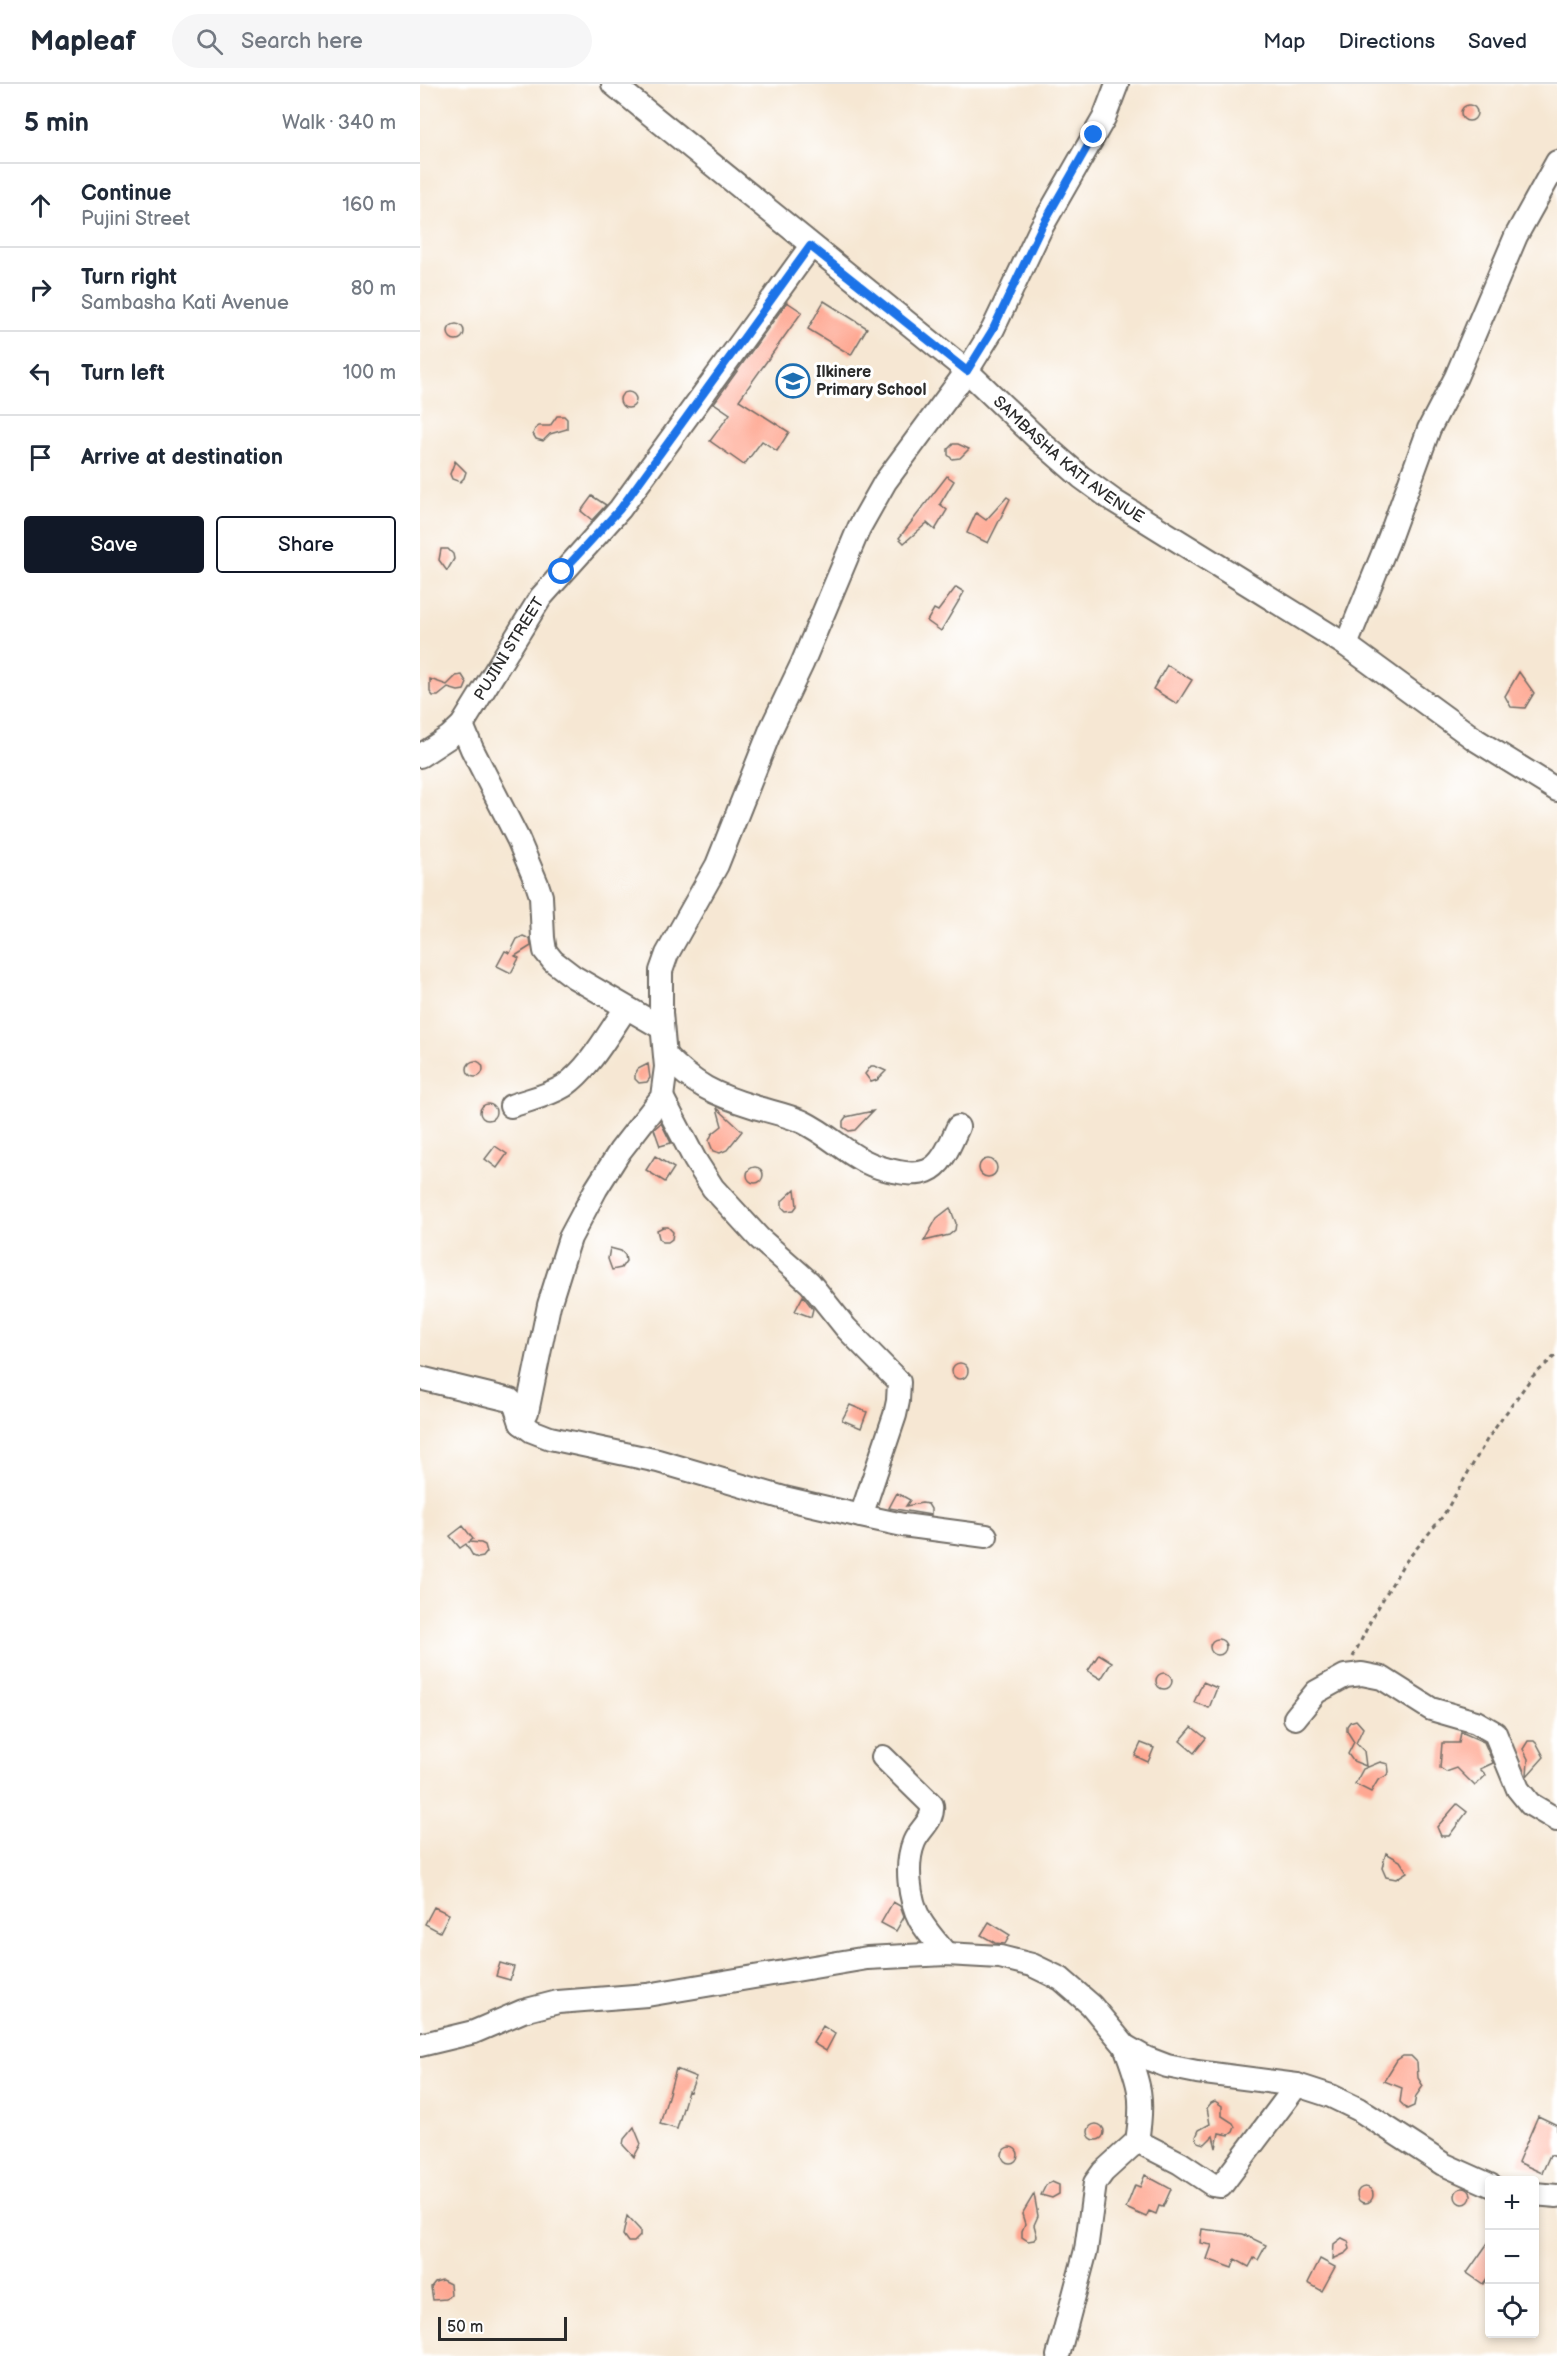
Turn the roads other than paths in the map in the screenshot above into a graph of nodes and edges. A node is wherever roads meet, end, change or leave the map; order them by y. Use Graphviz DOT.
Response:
graph roads {
  1 [pos="613,84"];
  2 [pos="1117,84"];
  3 [pos="1557,162"];
  4 [pos="810,246"];
  5 [pos="967,371"];
  6 [pos="1346,645"];
  7 [pos="462,725"];
  8 [pos="420,756"];
  9 [pos="1557,790"];
  10 [pos="626,1008"];
  11 [pos="662,1028"];
  12 [pos="665,1055"];
  13 [pos="662,1097"];
  14 [pos="511,1106"];
  15 [pos="958,1127"];
  16 [pos="420,1378"];
  17 [pos="521,1423"];
  18 [pos="861,1516"];
  19 [pos="986,1536"];
  20 [pos="1295,1718"];
  21 [pos="883,1757"];
  22 [pos="1557,1820"];
  23 [pos="946,1954"];
  24 [pos="420,2045"];
  25 [pos="1125,2046"];
  26 [pos="1297,2085"];
  27 [pos="1137,2141"];
  28 [pos="1485,2183"];
  29 [pos="1539,2194"];
  30 [pos="1557,2196"];
  31 [pos="1058,2356"];
  1 -- 4 [label="street, SAMBASHA KATI AVENUE"];
  2 -- 5 [label="street"];
  3 -- 6 [label="street"];
  4 -- 5 [label="street, SAMBASHA KATI AVENUE"];
  4 -- 7 [label="street, PUJINI STREET"];
  5 -- 6 [label="street, SAMBASHA KATI AVENUE"];
  5 -- 11 [label="street"];
  6 -- 9 [label="street, SAMBASHA KATI AVENUE"];
  7 -- 8 [label="street, PUJINI STREET"];
  7 -- 10 [label="street"];
  10 -- 11 [label="street"];
  10 -- 14 [label="street"];
  11 -- 12 [label="street"];
  12 -- 13 [label="street"];
  12 -- 15 [label="street"];
  13 -- 17 [label="street"];
  13 -- 18 [label="street"];
  16 -- 17 [label="street"];
  17 -- 18 [label="street"];
  18 -- 19 [label="street"];
  20 -- 22 [label="street"];
  21 -- 23 [label="street"];
  23 -- 24 [label="street"];
  23 -- 25 [label="street"];
  25 -- 26 [label="street"];
  25 -- 27 [label="street"];
  26 -- 27 [label="street"];
  26 -- 28 [label="street"];
  27 -- 31 [label="street"];
  29 -- 30 [label="street"];
}
